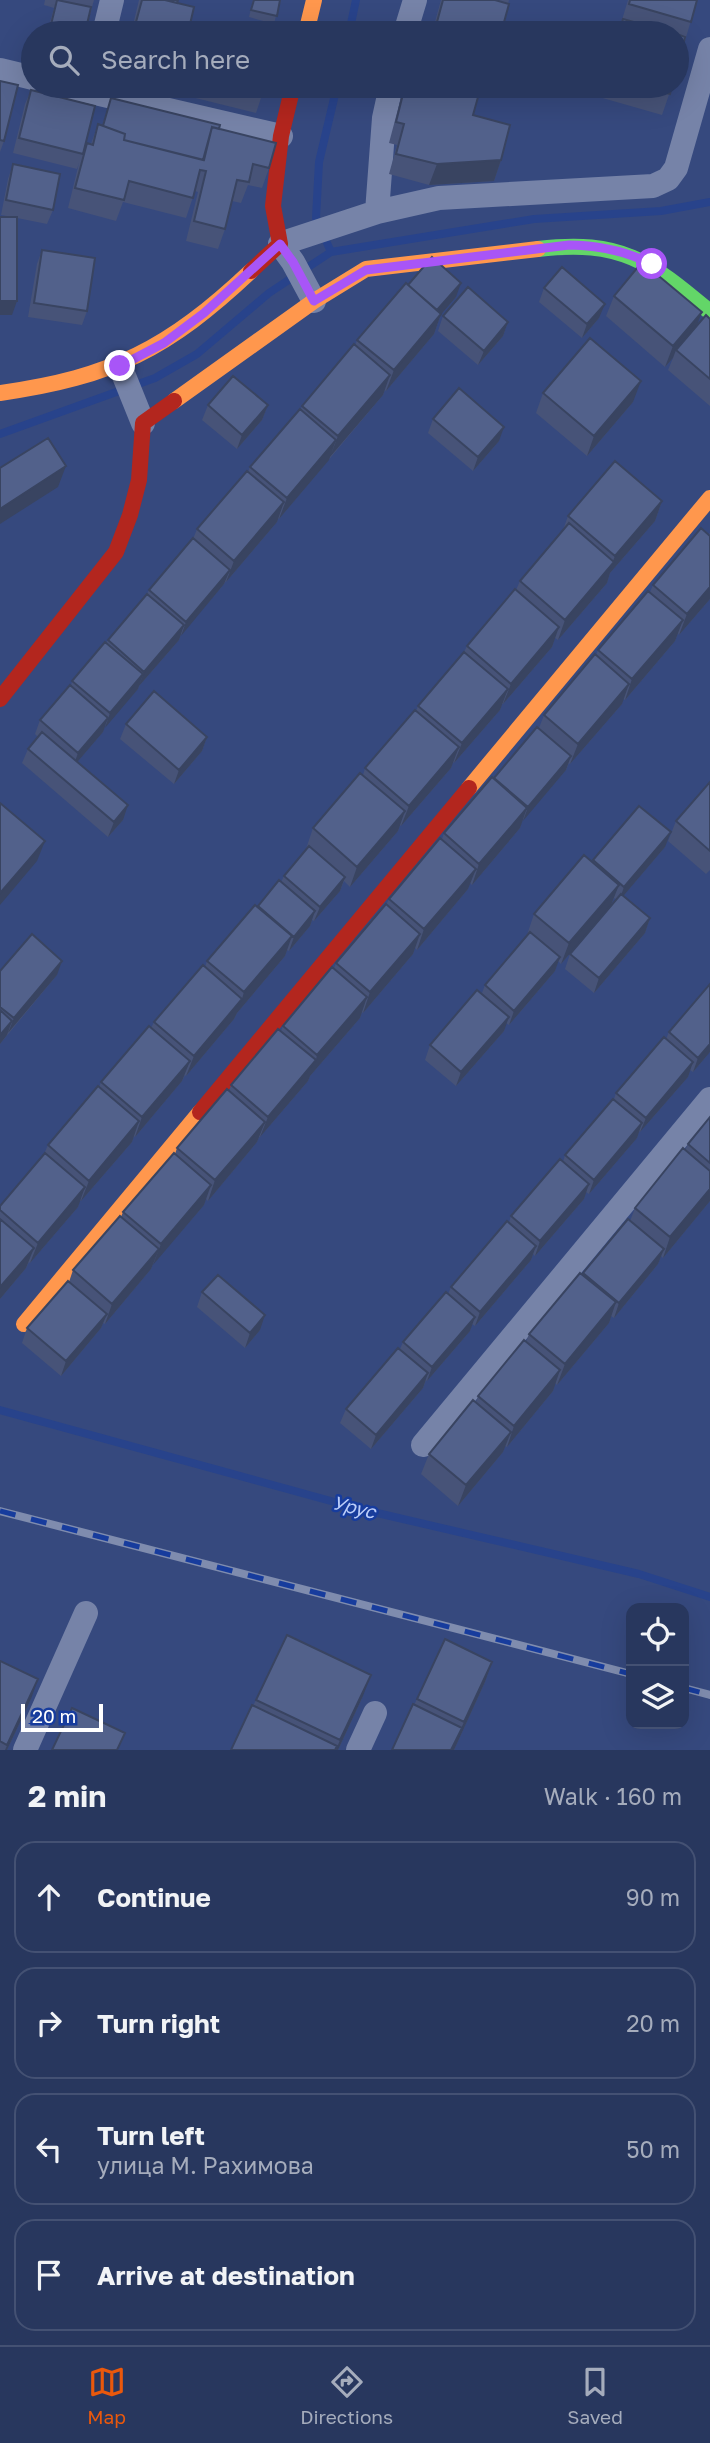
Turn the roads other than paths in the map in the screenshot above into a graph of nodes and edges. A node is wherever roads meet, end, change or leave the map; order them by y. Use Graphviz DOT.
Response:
graph roads {
  1 [pos="112,0"];
  2 [pos="314,0"];
  3 [pos="415,0"];
  4 [pos="107,21"];
  5 [pos="309,21"];
  6 [pos="409,21"];
  7 [pos="710,49"];
  8 [pos="0,71"];
  9 [pos="21,75"];
  10 [pos="127,98"];
  11 [pos="290,98"];
  12 [pos="388,98"];
  13 [pos="281,136"];
  14 [pos="377,212"];
  15 [pos="286,253"];
  16 [pos="314,301"];
  17 [pos="710,312"];
  18 [pos="120,366"];
  19 [pos="0,393"];
  20 [pos="143,424"];
  21 [pos="710,498"];
  22 [pos="0,699"];
  23 [pos="710,1099"];
  24 [pos="24,1324"];
  25 [pos="423,1445"];
  26 [pos="86,1613"];
  27 [pos="375,1713"];
  28 [pos="25,1750"];
  29 [pos="358,1750"];
  1 -- 4 [label="street"];
  2 -- 5 [label="street"];
  3 -- 6 [label="street"];
  7 -- 14 [label="street"];
  8 -- 9 [label="street"];
  10 -- 13 [label="street"];
  11 -- 13 [label="street"];
  12 -- 14 [label="street"];
  13 -- 15 [label="street"];
  14 -- 15 [label="street"];
  15 -- 16 [label="street"];
  15 -- 18 [label="street"];
  16 -- 17 [label="street"];
  16 -- 20 [label="street"];
  18 -- 19 [label="street"];
  18 -- 20 [label="street"];
  20 -- 22 [label="street"];
  21 -- 24 [label="street"];
  23 -- 25 [label="street"];
  26 -- 28 [label="street"];
  27 -- 29 [label="street"];
}
